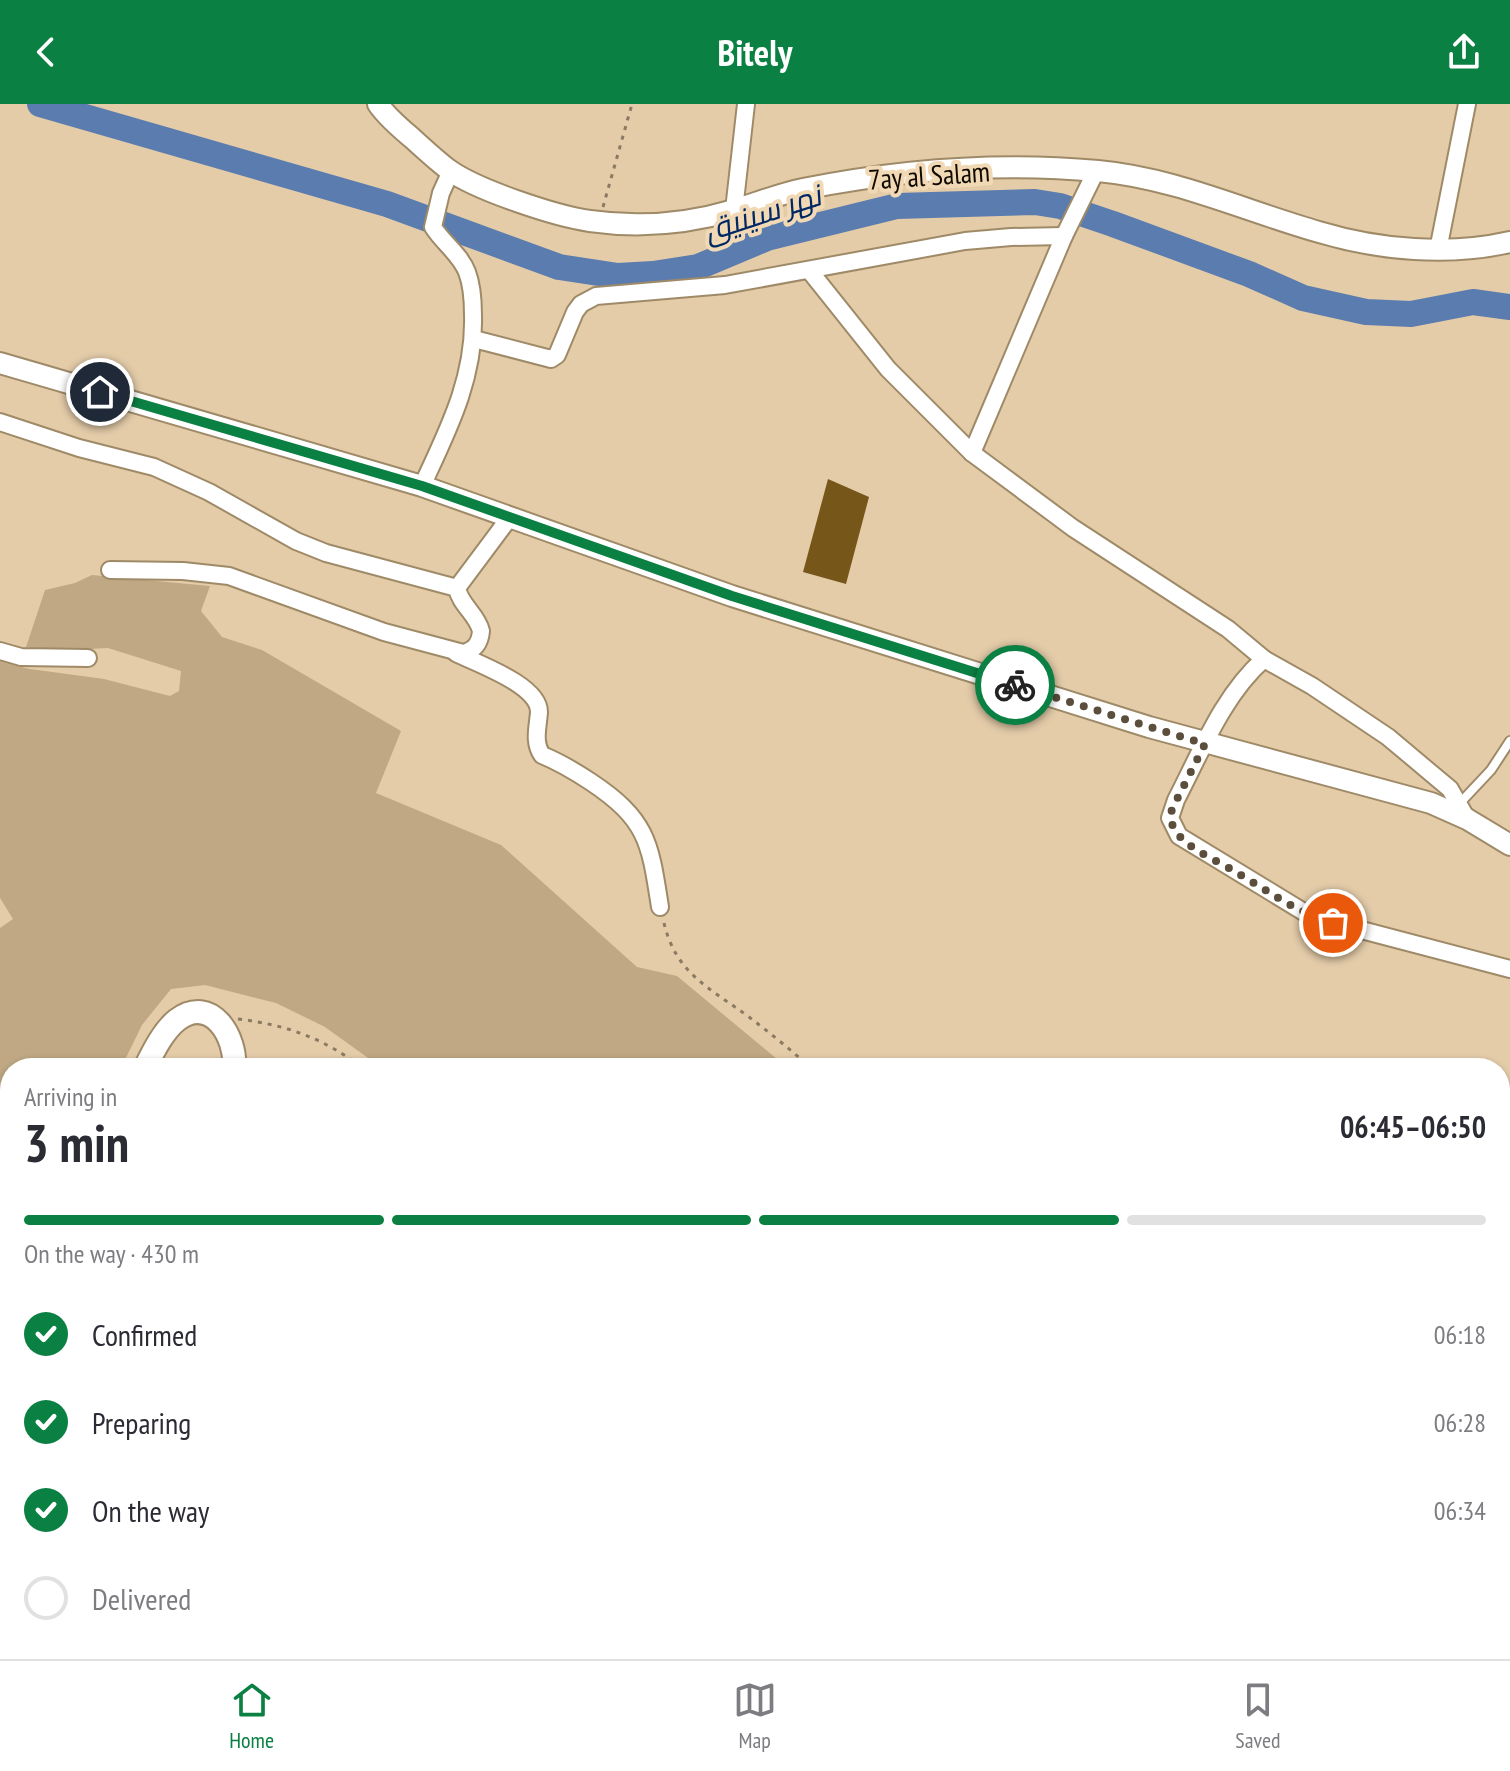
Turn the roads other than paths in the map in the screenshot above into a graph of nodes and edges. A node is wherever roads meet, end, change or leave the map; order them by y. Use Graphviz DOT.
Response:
graph roads {
  1 [pos="378,104"];
  2 [pos="746,104"];
  3 [pos="1467,104"];
  4 [pos="451,171"];
  5 [pos="1092,179"];
  6 [pos="734,210"];
  7 [pos="1067,230"];
  8 [pos="1510,242"];
  9 [pos="1438,250"];
  10 [pos="809,270"];
  11 [pos="474,339"];
  12 [pos="0,363"];
  13 [pos="0,422"];
  14 [pos="972,453"];
  15 [pos="422,486"];
  16 [pos="510,517"];
  17 [pos="110,570"];
  18 [pos="457,588"];
  19 [pos="0,651"];
  20 [pos="455,652"];
  21 [pos="88,658"];
  22 [pos="1264,659"];
  23 [pos="1510,741"];
  24 [pos="1205,744"];
  25 [pos="1464,811"];
  26 [pos="1510,845"];
  27 [pos="660,907"];
  28 [pos="1510,969"];
  29 [pos="151,1058"];
  30 [pos="233,1058"];
  1 -- 4 [label="street, 7ay al Salam"];
  2 -- 6 [label="street"];
  3 -- 9 [label="street"];
  4 -- 6 [label="street, 7ay al Salam"];
  4 -- 11 [label="street"];
  5 -- 6 [label="street, 7ay al Salam"];
  5 -- 7 [label="street"];
  5 -- 9 [label="street, 7ay al Salam"];
  7 -- 10 [label="street"];
  7 -- 14 [label="street"];
  8 -- 9 [label="street, 7ay al Salam"];
  10 -- 11 [label="street"];
  10 -- 14 [label="street"];
  11 -- 15 [label="street"];
  12 -- 15 [label="street"];
  13 -- 18 [label="street"];
  14 -- 22 [label="street"];
  15 -- 16 [label="street"];
  16 -- 18 [label="street"];
  16 -- 24 [label="street"];
  17 -- 20 [label="street"];
  18 -- 20 [label="street"];
  19 -- 21 [label="street"];
  20 -- 27 [label="street"];
  22 -- 24 [label="street"];
  22 -- 25 [label="street"];
  23 -- 25 [label="lane"];
  24 -- 25 [label="street"];
  24 -- 28 [label="street"];
  25 -- 26 [label="street"];
  29 -- 30 [label="main road"];
}
